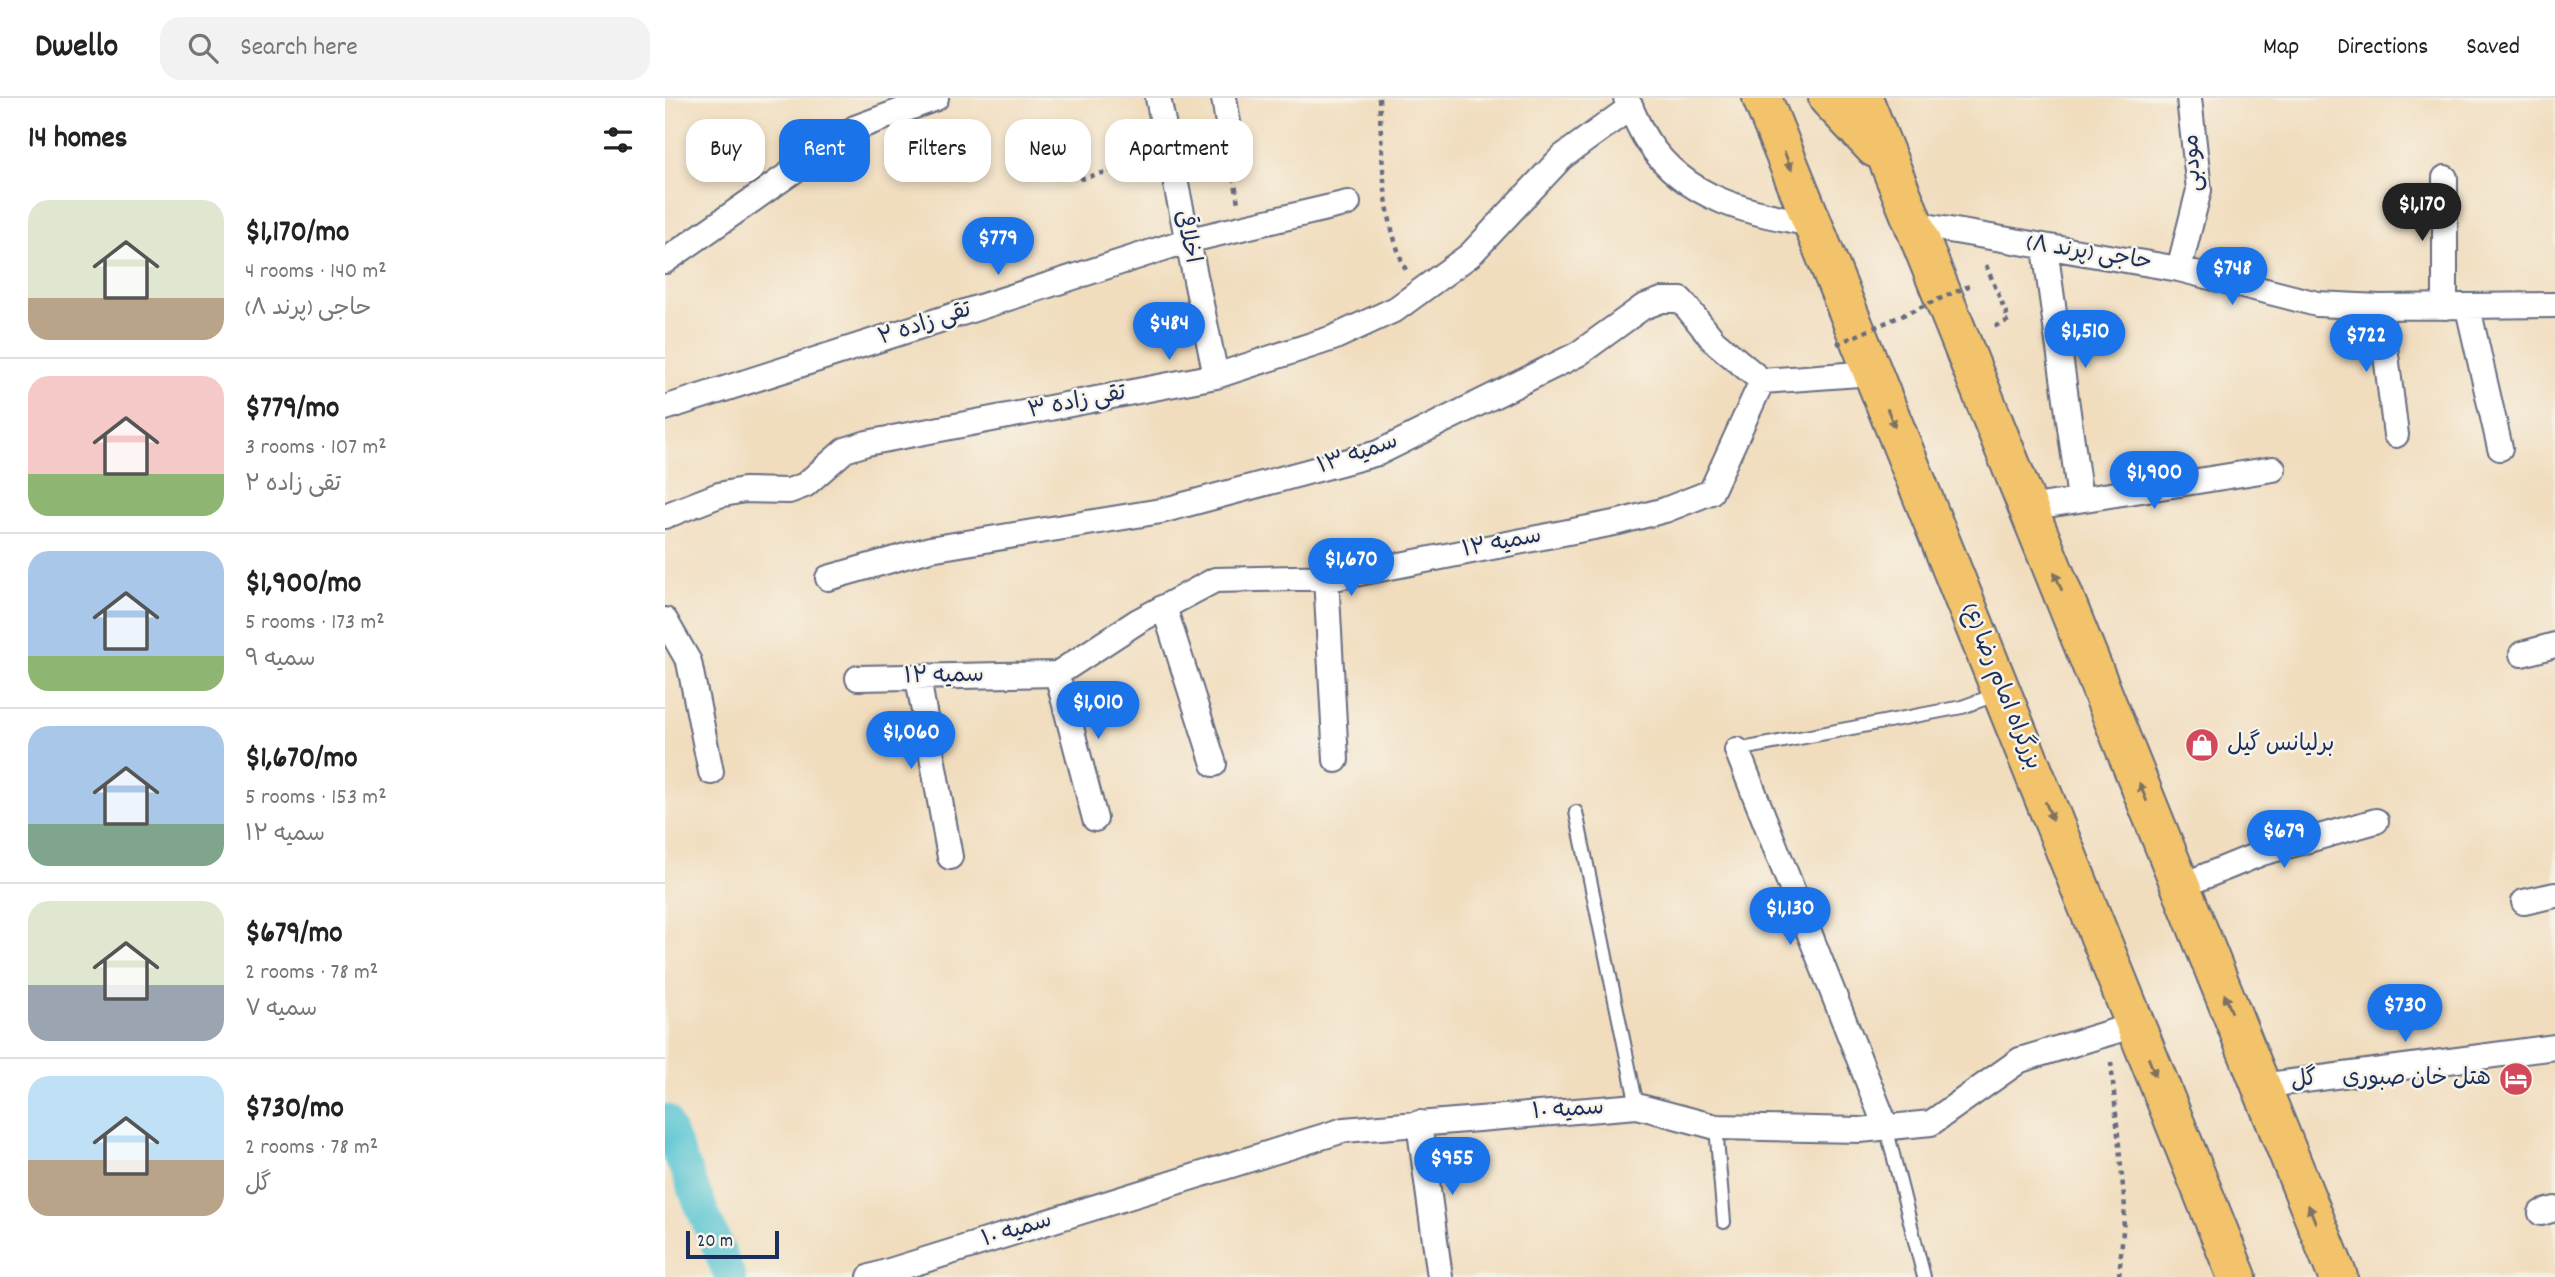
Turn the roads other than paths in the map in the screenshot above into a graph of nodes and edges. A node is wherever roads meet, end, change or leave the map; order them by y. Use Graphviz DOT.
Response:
graph roads {
  1 [pos="936,98"];
  2 [pos="1158,98"];
  3 [pos="1224,98"];
  4 [pos="1762,98"];
  5 [pos="1828,98"];
  6 [pos="1863,98"];
  7 [pos="2189,98"];
  8 [pos="1628,102"];
  9 [pos="1162,119"];
  10 [pos="1227,119"];
  11 [pos="1891,165"];
  12 [pos="2445,178"];
  13 [pos="1174,182"];
  14 [pos="1348,203"];
  15 [pos="1813,224"];
  16 [pos="1914,224"];
  17 [pos="1186,241"];
  18 [pos="2045,248"];
  19 [pos="665,261"];
  20 [pos="2179,269"];
  21 [pos="2555,306"];
  22 [pos="2381,307"];
  23 [pos="2456,307"];
  24 [pos="1873,373"];
  25 [pos="1216,376"];
  26 [pos="1762,381"];
  27 [pos="665,408"];
  28 [pos="2396,435"];
  29 [pos="2500,448"];
  30 [pos="2273,469"];
  31 [pos="2080,499"];
  32 [pos="2028,508"];
  33 [pos="665,516"];
  34 [pos="1326,577"];
  35 [pos="828,578"];
  36 [pos="1164,607"];
  37 [pos="665,620"];
  38 [pos="2555,645"];
  39 [pos="2522,654"];
  40 [pos="1057,674"];
  41 [pos="858,678"];
  42 [pos="918,678"];
  43 [pos="2002,693"];
  44 [pos="1737,750"];
  45 [pos="1336,760"];
  46 [pos="1214,764"];
  47 [pos="711,772"];
  48 [pos="1576,813"];
  49 [pos="1095,819"];
  50 [pos="2376,821"];
  51 [pos="950,857"];
  52 [pos="2181,886"];
  53 [pos="2555,895"];
  54 [pos="2524,902"];
  55 [pos="2123,1029"];
  56 [pos="2555,1047"];
  57 [pos="2261,1086"];
  58 [pos="1637,1106"];
  59 [pos="1419,1123"];
  60 [pos="1716,1127"];
  61 [pos="1886,1127"];
  62 [pos="1724,1222"];
  63 [pos="870,1277"];
  64 [pos="1440,1277"];
  65 [pos="1924,1277"];
  66 [pos="2237,1277"];
  67 [pos="2338,1277"];
  1 -- 19 [label="street"];
  2 -- 9 [label="street, اخلاقی"];
  3 -- 10 [label="street"];
  4 -- 15 [label="highway, بزرگراه امام رضا (ع), one-way"];
  5 -- 11 [label="highway"];
  6 -- 11 [label="highway"];
  7 -- 20 [label="street, مودبی"];
  8 -- 15 [label="street"];
  8 -- 25 [label="street, تقی زاده ۳"];
  11 -- 16 [label="highway"];
  12 -- 23 [label="street"];
  13 -- 17 [label="street, اخلاقی"];
  14 -- 17 [label="street, تقی زاده ۲"];
  15 -- 24 [label="highway, بزرگراه امام رضا (ع)"];
  16 -- 18 [label="street, حاجی (پرند ۸)"];
  16 -- 32 [label="highway"];
  17 -- 25 [label="street, اخلاقی"];
  17 -- 27 [label="street, تقی زاده ۲"];
  18 -- 20 [label="street, حاجی (پرند ۸)"];
  18 -- 31 [label="street"];
  20 -- 22 [label="street, حاجی (پرند ۸)"];
  21 -- 23 [label="street, حاجی (پرند ۸)"];
  22 -- 23 [label="street, حاجی (پرند ۸)"];
  22 -- 28 [label="street"];
  23 -- 29 [label="street"];
  24 -- 26 [label="street"];
  24 -- 43 [label="highway, بزرگراه امام رضا (ع), one-way"];
  25 -- 33 [label="street, تقی زاده ۳"];
  26 -- 34 [label="street, سمیه ۱۲"];
  26 -- 35 [label="street, سمیه ۱۳"];
  30 -- 31 [label="street"];
  31 -- 32 [label="street"];
  52 -- 32 [label="highway, one-way"];
  34 -- 36 [label="street, سمیه ۱۲"];
  34 -- 45 [label="street"];
  36 -- 40 [label="street, سمیه ۱۲"];
  36 -- 46 [label="street"];
  37 -- 47 [label="street"];
  38 -- 39 [label="street"];
  40 -- 42 [label="street, سمیه ۱۲"];
  40 -- 49 [label="street"];
  41 -- 42 [label="street, سمیه ۱۲"];
  42 -- 51 [label="street"];
  43 -- 44 [label="lane"];
  43 -- 55 [label="highway, بزرگراه امام رضا (ع), one-way"];
  44 -- 61 [label="street"];
  48 -- 58 [label="lane"];
  50 -- 52 [label="street"];
  57 -- 52 [label="highway, one-way"];
  53 -- 54 [label="street"];
  55 -- 61 [label="street, سمیه ۱۰"];
  55 -- 66 [label="highway, بزرگراه امام رضا (ع), one-way"];
  56 -- 57 [label="street, گل"];
  67 -- 57 [label="highway, one-way"];
  58 -- 59 [label="street, سمیه ۱۰"];
  58 -- 60 [label="street, سمیه ۱۰"];
  59 -- 63 [label="street, سمیه ۱۰"];
  59 -- 64 [label="street"];
  60 -- 61 [label="street, سمیه ۱۰"];
  60 -- 62 [label="lane"];
  61 -- 65 [label="lane"];
}
